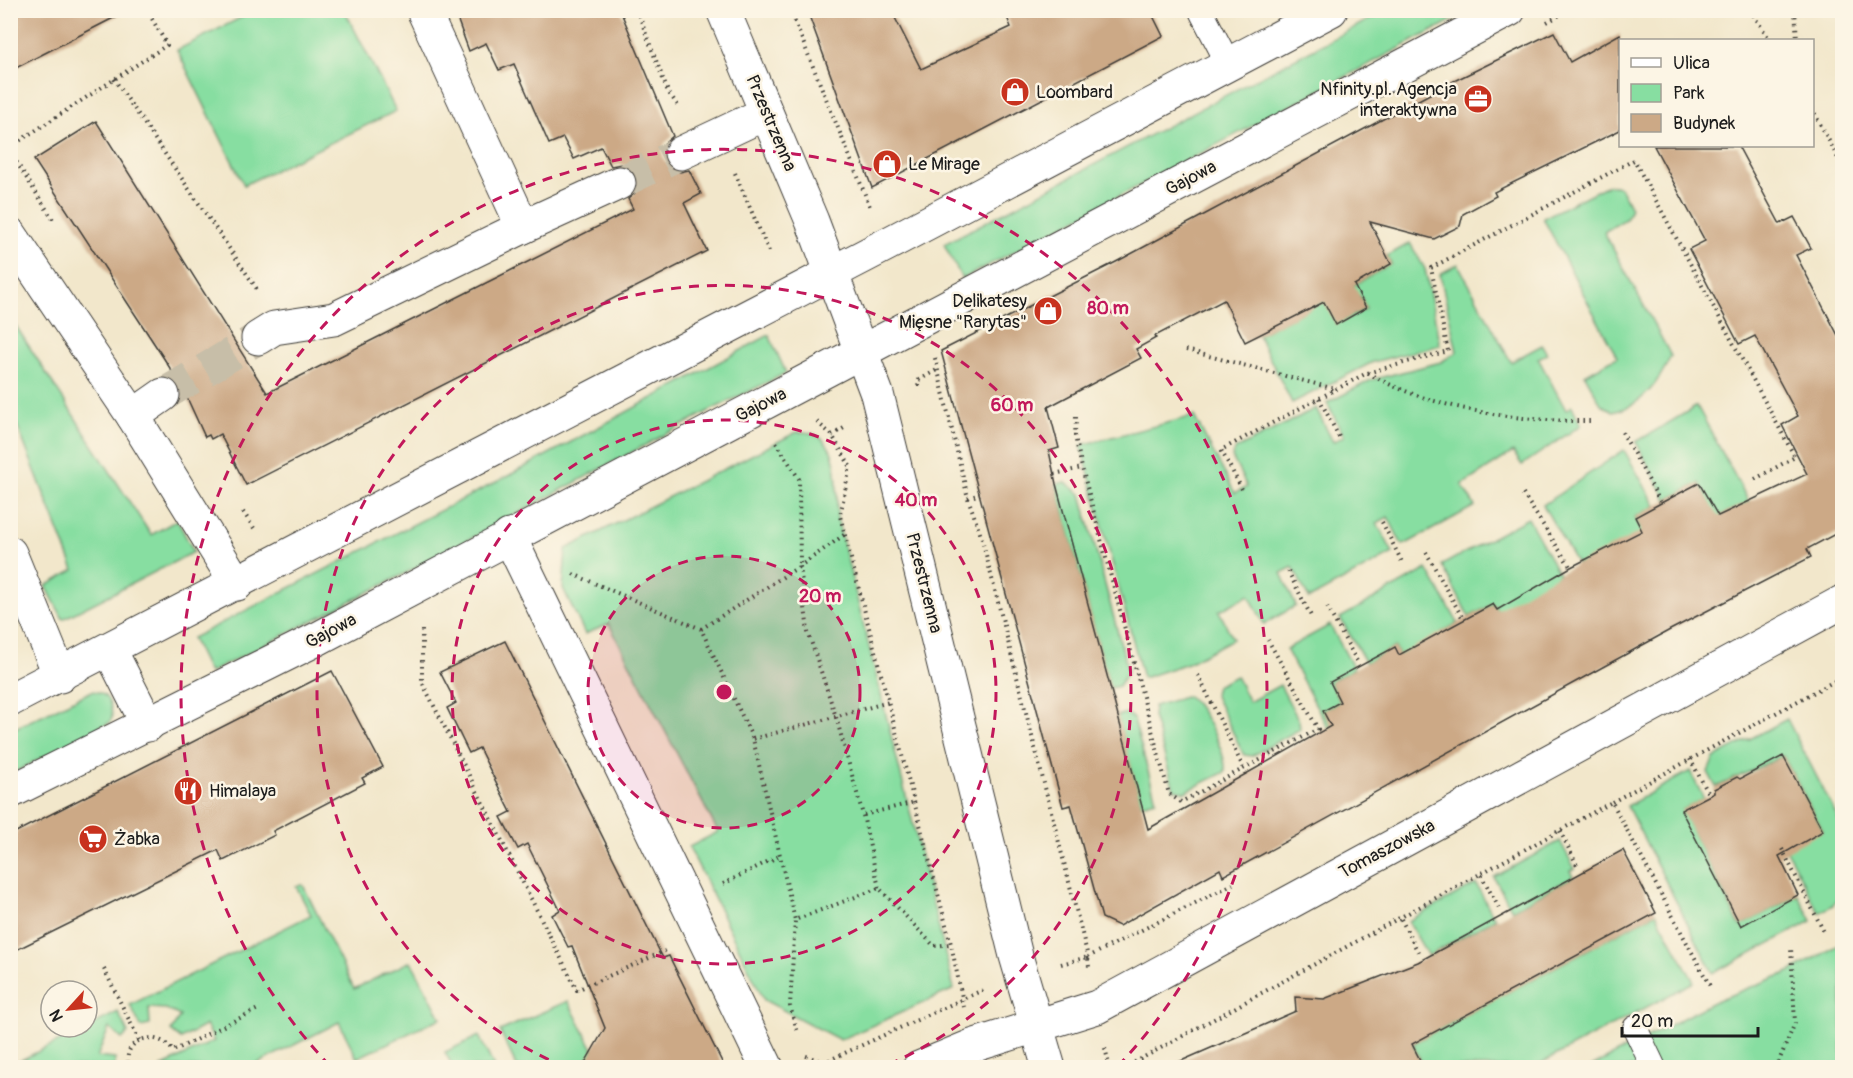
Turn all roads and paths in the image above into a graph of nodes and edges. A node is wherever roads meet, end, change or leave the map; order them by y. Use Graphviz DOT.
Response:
graph roads {
  1 [pos="147,10"];
  2 [pos="423,10"];
  3 [pos="723,10"];
  4 [pos="790,10"];
  5 [pos="1331,10"];
  6 [pos="1509,10"];
  7 [pos="1750,10"];
  8 [pos="1795,10"];
  9 [pos="1202,13"];
  10 [pos="1560,15"];
  11 [pos="1540,26"];
  12 [pos="1769,39"];
  13 [pos="1797,39"];
  14 [pos="1229,65"];
  15 [pos="114,79"];
  16 [pos="1814,112"];
  17 [pos="766,113"];
  18 [pos="10,147"];
  19 [pos="681,153"];
  20 [pos="1842,166"];
  21 [pos="619,183"];
  22 [pos="871,209"];
  23 [pos="523,227"];
  24 [pos="10,234"];
  25 [pos="775,251"];
  26 [pos="770,254"];
  27 [pos="832,272"];
  28 [pos="258,290"];
  29 [pos="258,338"];
  30 [pos="1186,350"];
  31 [pos="862,352"];
  32 [pos="933,352"];
  33 [pos="1367,373"];
  34 [pos="1336,389"];
  35 [pos="163,395"];
  36 [pos="1319,398"];
  37 [pos="133,416"];
  38 [pos="1076,417"];
  39 [pos="1590,421"];
  40 [pos="1622,432"];
  41 [pos="771,434"];
  42 [pos="1340,439"];
  43 [pos="1082,468"];
  44 [pos="1054,474"];
  45 [pos="1755,479"];
  46 [pos="1242,489"];
  47 [pos="980,494"];
  48 [pos="1523,494"];
  49 [pos="968,498"];
  50 [pos="1661,503"];
  51 [pos="1382,522"];
  52 [pos="844,535"];
  53 [pos="509,536"];
  54 [pos="1426,552"];
  55 [pos="10,553"];
  56 [pos="1404,564"];
  57 [pos="800,567"];
  58 [pos="1570,567"];
  59 [pos="1288,571"];
  60 [pos="567,573"];
  61 [pos="237,584"];
  62 [pos="1842,602"];
  63 [pos="1327,607"];
  64 [pos="1311,616"];
  65 [pos="1462,617"];
  66 [pos="422,627"];
  67 [pos="701,629"];
  68 [pos="1268,640"];
  69 [pos="110,650"];
  70 [pos="1358,663"];
  71 [pos="1198,675"];
  72 [pos="60,676"];
  73 [pos="1842,677"];
  74 [pos="10,700"];
  75 [pos="889,702"];
  76 [pos="836,717"];
  77 [pos="148,725"];
  78 [pos="753,739"];
  79 [pos="1690,759"];
  80 [pos="1243,767"];
  81 [pos="10,792"];
  82 [pos="1710,796"];
  83 [pos="915,802"];
  84 [pos="1612,802"];
  85 [pos="863,815"];
  86 [pos="1560,831"];
  87 [pos="1782,849"];
  88 [pos="1578,867"];
  89 [pos="1481,875"];
  90 [pos="1234,883"];
  91 [pos="879,888"];
  92 [pos="1499,908"];
  93 [pos="1401,919"];
  94 [pos="795,920"];
  95 [pos="1824,932"];
  96 [pos="951,944"];
  97 [pos="1791,948"];
  98 [pos="668,950"];
  99 [pos="1418,952"];
  100 [pos="104,969"];
  101 [pos="1711,988"];
  102 [pos="962,999"];
  103 [pos="261,1008"];
  104 [pos="1036,1025"];
  105 [pos="1635,1028"];
  106 [pos="798,1035"];
  107 [pos="139,1040"];
  108 [pos="803,1055"];
  109 [pos="129,1068"];
  110 [pos="766,1068"];
  111 [pos="919,1068"];
  112 [pos="1049,1068"];
  113 [pos="1124,1068"];
  114 [pos="1654,1068"];
  115 [pos="1776,1068"];
  1 -- 15 [label="path"];
  2 -- 23 [label="street"];
  3 -- 17 [label="street, Przestrzenna"];
  4 -- 22 [label="path"];
  5 -- 14 [label="street"];
  6 -- 31 [label="street, Gajowa"];
  7 -- 12 [label="path"];
  8 -- 13 [label="path"];
  9 -- 14 [label="lane"];
  10 -- 11 [label="path"];
  14 -- 27 [label="street"];
  15 -- 18 [label="path"];
  15 -- 28 [label="path"];
  16 -- 20 [label="path"];
  17 -- 19 [label="street"];
  17 -- 27 [label="street, Przestrzenna"];
  21 -- 23 [label="street"];
  23 -- 29 [label="street"];
  24 -- 37 [label="street"];
  25 -- 26 [label="path"];
  27 -- 31 [label="street, Przestrzenna"];
  27 -- 61 [label="street"];
  30 -- 34 [label="path"];
  31 -- 53 [label="street, Gajowa"];
  31 -- 104 [label="street, Przestrzenna"];
  32 -- 49 [label="path"];
  33 -- 34 [label="path"];
  33 -- 39 [label="path"];
  33 -- 45 [label="path"];
  34 -- 36 [label="path"];
  35 -- 37 [label="street"];
  36 -- 42 [label="path"];
  36 -- 46 [label="path"];
  37 -- 61 [label="street"];
  38 -- 43 [label="path"];
  40 -- 50 [label="path"];
  41 -- 57 [label="path"];
  43 -- 44 [label="path"];
  43 -- 80 [label="path"];
  47 -- 49 [label="path"];
  48 -- 58 [label="path"];
  49 -- 90 [label="path"];
  51 -- 56 [label="path"];
  52 -- 57 [label="path"];
  53 -- 77 [label="street, Gajowa"];
  53 -- 110 [label="street"];
  54 -- 65 [label="path"];
  55 -- 72 [label="street"];
  57 -- 67 [label="path"];
  57 -- 76 [label="path"];
  59 -- 64 [label="path"];
  60 -- 67 [label="path"];
  61 -- 69 [label="street"];
  62 -- 104 [label="street, Tomaszowska"];
  63 -- 70 [label="path"];
  66 -- 98 [label="path"];
  67 -- 78 [label="path"];
  68 -- 80 [label="path"];
  69 -- 72 [label="street"];
  69 -- 77 [label="street"];
  71 -- 80 [label="path"];
  72 -- 74 [label="street"];
  73 -- 79 [label="path"];
  75 -- 76 [label="path"];
  76 -- 78 [label="path"];
  76 -- 85 [label="path"];
  77 -- 81 [label="street, Gajowa"];
  78 -- 94 [label="path"];
  79 -- 82 [label="path"];
  79 -- 84 [label="path"];
  83 -- 85 [label="path"];
  84 -- 86 [label="path"];
  84 -- 101 [label="path"];
  85 -- 91 [label="path"];
  86 -- 88 [label="path"];
  86 -- 89 [label="path"];
  87 -- 95 [label="path"];
  89 -- 92 [label="path"];
  89 -- 93 [label="path"];
  91 -- 94 [label="path"];
  91 -- 96 [label="path"];
  93 -- 99 [label="path"];
  93 -- 113 [label="path"];
  94 -- 106 [label="path"];
  97 -- 115 [label="path"];
  100 -- 107 [label="path"];
  102 -- 108 [label="path"];
  103 -- 107 [label="path"];
  104 -- 111 [label="street, Tomaszowska"];
  104 -- 112 [label="street, Przestrzenna"];
  105 -- 114 [label="lane"];
  107 -- 109 [label="path"];
}
